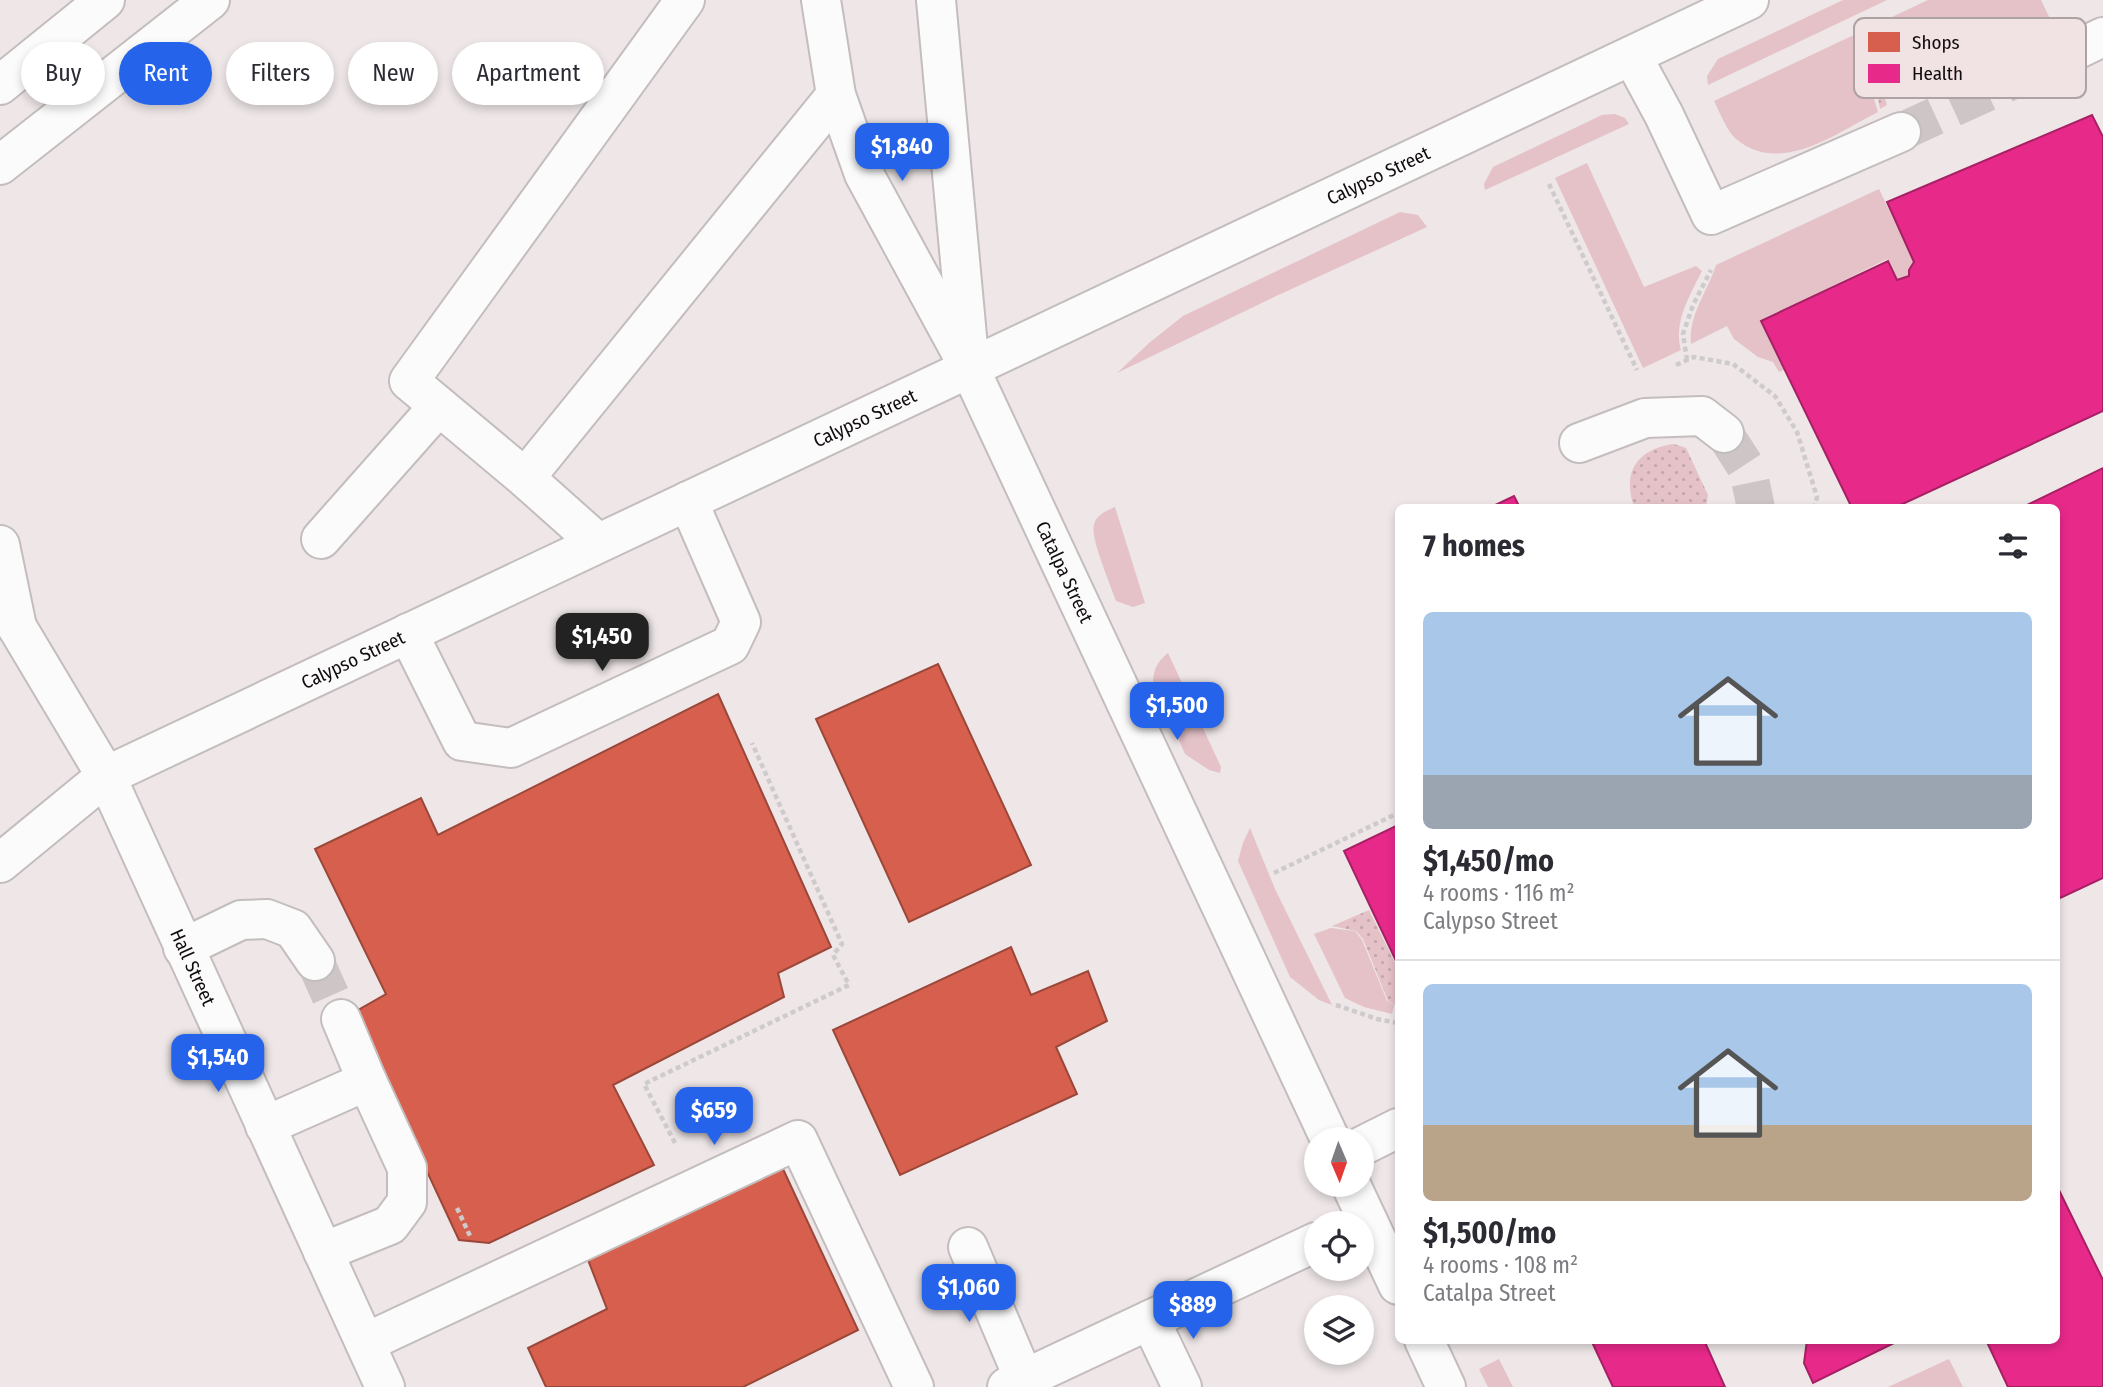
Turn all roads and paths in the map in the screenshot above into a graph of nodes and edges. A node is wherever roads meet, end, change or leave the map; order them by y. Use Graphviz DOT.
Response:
graph roads {
  1 [pos="105,0"];
  2 [pos="210,0"];
  3 [pos="685,0"];
  4 [pos="821,0"];
  5 [pos="936,0"];
  6 [pos="1749,0"];
  7 [pos="2103,37"];
  8 [pos="2086,45"];
  9 [pos="1632,56"];
  10 [pos="0,85"];
  11 [pos="836,95"];
  12 [pos="1901,132"];
  13 [pos="10,158"];
  14 [pos="1549,184"];
  15 [pos="1711,270"];
  16 [pos="1687,360"];
  17 [pos="970,369"];
  18 [pos="1664,369"];
  19 [pos="1640,379"];
  20 [pos="439,407"];
  21 [pos="1724,433"];
  22 [pos="1579,443"];
  23 [pos="525,478"];
  24 [pos="688,501"];
  25 [pos="1816,504"];
  26 [pos="321,539"];
  27 [pos="598,543"];
  28 [pos="0,544"];
  29 [pos="8,610"];
  30 [pos="408,633"];
  31 [pos="752,743"];
  32 [pos="106,776"];
  33 [pos="1395,814"];
  34 [pos="0,863"];
  35 [pos="1274,873"];
  36 [pos="183,948"];
  37 [pos="315,961"];
  38 [pos="1336,1005"];
  39 [pos="341,1019"];
  40 [pos="1395,1022"];
  41 [pos="367,1081"];
  42 [pos="265,1126"];
  43 [pos="1324,1127"];
  44 [pos="1395,1130"];
  45 [pos="1374,1140"];
  46 [pos="680,1153"];
  47 [pos="454,1202"];
  48 [pos="1358,1209"];
  49 [pos="471,1239"];
  50 [pos="968,1247"];
  51 [pos="1304,1248"];
  52 [pos="323,1252"];
  53 [pos="1395,1280"];
  54 [pos="1150,1320"];
  55 [pos="365,1343"];
  56 [pos="1426,1344"];
  57 [pos="1016,1383"];
  58 [pos="385,1387"];
  59 [pos="914,1387"];
  60 [pos="1182,1387"];
  61 [pos="1446,1387"];
  1 -- 10 [label="main road"];
  2 -- 13 [label="main road"];
  3 -- 20 [label="main road"];
  4 -- 11 [label="main road, Catalpa Street"];
  5 -- 17 [label="main road"];
  6 -- 9 [label="main road, Calypso Street"];
  7 -- 8 [label="main road"];
  9 -- 12 [label="main road"];
  9 -- 17 [label="main road, Calypso Street"];
  11 -- 17 [label="main road, Catalpa Street"];
  11 -- 23 [label="main road"];
  14 -- 19 [label="path"];
  15 -- 16 [label="path"];
  16 -- 18 [label="path"];
  16 -- 25 [label="path"];
  17 -- 24 [label="main road, Calypso Street"];
  17 -- 43 [label="main road, Catalpa Street"];
  20 -- 23 [label="main road"];
  20 -- 26 [label="main road"];
  21 -- 22 [label="main road"];
  23 -- 27 [label="main road"];
  24 -- 27 [label="main road, Calypso Street"];
  24 -- 30 [label="main road"];
  27 -- 30 [label="main road, Calypso Street"];
  28 -- 29 [label="main road, Hall Street"];
  29 -- 32 [label="main road, Hall Street"];
  30 -- 32 [label="main road, Calypso Street"];
  31 -- 46 [label="path"];
  32 -- 34 [label="main road, Calypso Street"];
  32 -- 36 [label="main road, Hall Street"];
  33 -- 35 [label="path"];
  36 -- 37 [label="main road"];
  36 -- 42 [label="main road, Hall Street"];
  38 -- 40 [label="path"];
  39 -- 41 [label="main road"];
  41 -- 42 [label="main road"];
  41 -- 52 [label="main road"];
  42 -- 52 [label="main road, Hall Street"];
  44 -- 45 [label="main road"];
  47 -- 49 [label="path"];
  48 -- 53 [label="main road"];
  50 -- 57 [label="main road"];
  51 -- 54 [label="main road"];
  52 -- 55 [label="main road, Hall Street"];
  54 -- 57 [label="main road"];
  54 -- 60 [label="main road"];
  55 -- 58 [label="main road, Hall Street"];
  55 -- 59 [label="main road"];
  56 -- 61 [label="main road"];
}
